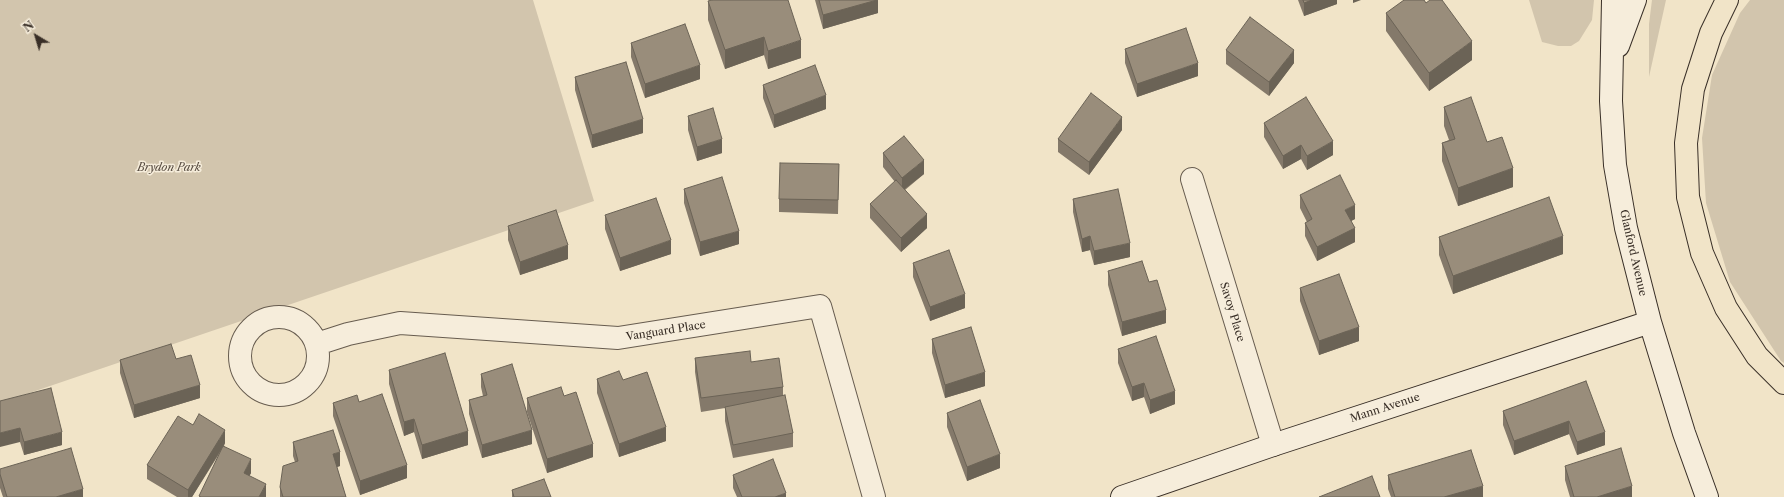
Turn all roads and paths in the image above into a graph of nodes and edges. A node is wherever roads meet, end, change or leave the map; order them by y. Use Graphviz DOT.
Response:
graph roads {
  1 [pos="1613,0"];
  2 [pos="1635,0"];
  3 [pos="1727,0"];
  4 [pos="1612,62"];
  5 [pos="1192,179"];
  6 [pos="1650,322"];
  7 [pos="317,344"];
  8 [pos="1784,383"];
  9 [pos="1273,445"];
  10 [pos="874,497"];
  11 [pos="1122,497"];
  12 [pos="1707,497"];
  1 -- 4 [label="main road, Glanford Avenue"];
  2 -- 4 [label="main road"];
  3 -- 8 [label="highway"];
  4 -- 6 [label="main road, Glanford Avenue"];
  5 -- 9 [label="main road, Savoy Place"];
  6 -- 9 [label="main road, Mann Avenue"];
  6 -- 12 [label="main road, Glanford Avenue"];
  7 -- 10 [label="main road, Vanguard Place"];
  9 -- 11 [label="main road, Mann Avenue"];
}
